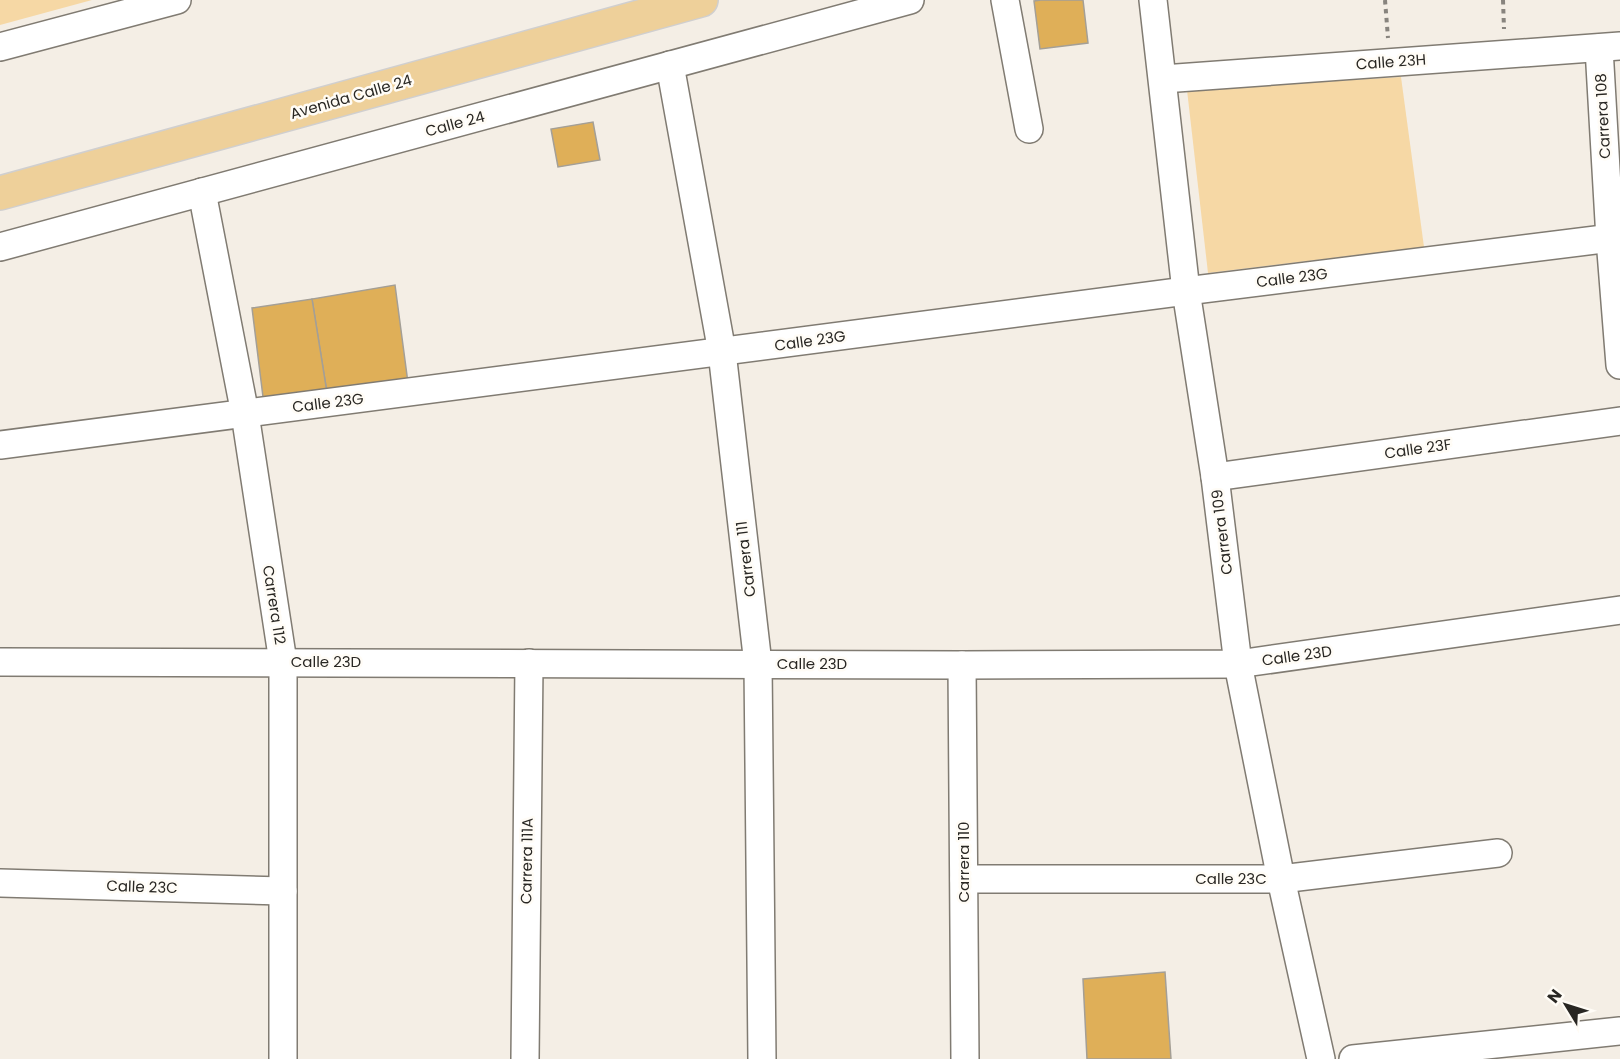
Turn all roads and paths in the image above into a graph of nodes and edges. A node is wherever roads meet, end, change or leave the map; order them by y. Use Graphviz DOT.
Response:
graph roads {
  1 [pos="177,0"];
  2 [pos="701,0"];
  3 [pos="910,0"];
  4 [pos="1005,0"];
  5 [pos="1153,0"];
  6 [pos="1385,0"];
  7 [pos="0,47"];
  8 [pos="1610,47"];
  9 [pos="1389,63"];
  10 [pos="670,65"];
  11 [pos="1163,80"];
  12 [pos="1029,129"];
  13 [pos="202,192"];
  14 [pos="0,193"];
  15 [pos="1615,238"];
  16 [pos="0,247"];
  17 [pos="1186,291"];
  18 [pos="722,352"];
  19 [pos="1620,364"];
  20 [pos="245,414"];
  21 [pos="1620,421"];
  22 [pos="0,445"];
  23 [pos="1215,477"];
  24 [pos="1620,610"];
  25 [pos="0,662"];
  26 [pos="283,662"];
  27 [pos="529,663"];
  28 [pos="758,664"];
  29 [pos="1238,664"];
  30 [pos="962,665"];
  31 [pos="1498,853"];
  32 [pos="964,879"];
  33 [pos="1281,879"];
  34 [pos="0,882"];
  35 [pos="283,891"];
  36 [pos="1620,1031"];
  37 [pos="283,1059"];
  38 [pos="525,1059"];
  39 [pos="762,1059"];
  40 [pos="965,1059"];
  41 [pos="1321,1059"];
  42 [pos="1353,1059"];
  1 -- 7 [label="street"];
  2 -- 14 [label="main road, Avenida Calle 24"];
  3 -- 10 [label="street, Calle 24"];
  4 -- 12 [label="street"];
  5 -- 11 [label="street, Carrera 109"];
  6 -- 9 [label="path"];
  8 -- 9 [label="street, Calle 23H"];
  8 -- 15 [label="street, Carrera 108"];
  9 -- 11 [label="street, Calle 23H"];
  10 -- 13 [label="street, Calle 24"];
  10 -- 18 [label="street, Carrera 111"];
  11 -- 17 [label="street, Carrera 109"];
  13 -- 16 [label="street, Calle 24"];
  13 -- 20 [label="street, Carrera 112"];
  15 -- 17 [label="street, Calle 23G"];
  15 -- 19 [label="street, Carrera 108"];
  17 -- 18 [label="street, Calle 23G"];
  17 -- 23 [label="street, Carrera 109"];
  18 -- 20 [label="street, Calle 23G"];
  18 -- 28 [label="street, Carrera 111"];
  20 -- 22 [label="street, Calle 23G"];
  20 -- 26 [label="street, Carrera 112"];
  21 -- 23 [label="street, Calle 23F"];
  23 -- 29 [label="street, Carrera 109"];
  24 -- 29 [label="street, Calle 23D"];
  25 -- 26 [label="street, Calle 23D"];
  26 -- 27 [label="street, Calle 23D"];
  26 -- 35 [label="street, Carrera 112"];
  27 -- 28 [label="street, Calle 23D"];
  27 -- 38 [label="street, Carrera 111A"];
  28 -- 30 [label="street, Calle 23D"];
  28 -- 39 [label="street, Carrera 111"];
  29 -- 30 [label="street, Calle 23D"];
  29 -- 33 [label="street, Carrera 109"];
  30 -- 32 [label="street, Carrera 110"];
  31 -- 33 [label="street, Calle 23C"];
  32 -- 33 [label="street, Calle 23C"];
  32 -- 40 [label="street, Carrera 110"];
  33 -- 41 [label="street, Carrera 109"];
  34 -- 35 [label="street, Calle 23C"];
  35 -- 37 [label="street, Carrera 112"];
  36 -- 42 [label="street"];
}
